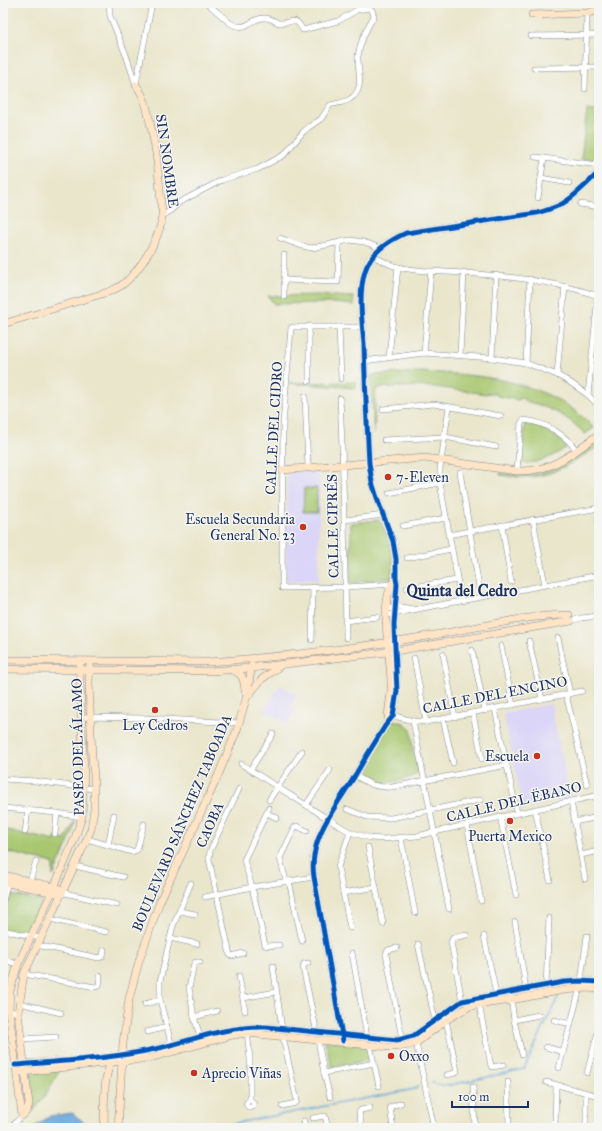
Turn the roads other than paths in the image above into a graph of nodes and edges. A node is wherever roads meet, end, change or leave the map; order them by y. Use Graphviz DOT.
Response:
graph roads {
  1 [pos="109,3"];
  2 [pos="207,3"];
  3 [pos="152,4"];
  4 [pos="599,10"];
  5 [pos="587,13"];
  6 [pos="532,15"];
  7 [pos="586,35"];
  8 [pos="599,35"];
  9 [pos="531,36"];
  10 [pos="585,67"];
  11 [pos="599,67"];
  12 [pos="534,68"];
  13 [pos="136,85"];
  14 [pos="585,89"];
  15 [pos="535,157"];
  16 [pos="544,158"];
  17 [pos="599,166"];
  18 [pos="599,172"];
  19 [pos="542,178"];
  20 [pos="569,183"];
  21 [pos="538,198"];
  22 [pos="580,204"];
  23 [pos="599,207"];
  24 [pos="162,216"];
  25 [pos="280,238"];
  26 [pos="339,242"];
  27 [pos="381,248"];
  28 [pos="284,255"];
  29 [pos="373,256"];
  30 [pos="398,267"];
  31 [pos="431,271"];
  32 [pos="464,272"];
  33 [pos="496,275"];
  34 [pos="530,279"];
  35 [pos="284,280"];
  36 [pos="565,286"];
  37 [pos="598,296"];
  38 [pos="284,297"];
  39 [pos="3,324"];
  40 [pos="309,326"];
  41 [pos="339,327"];
  42 [pos="363,327"];
  43 [pos="424,353"];
  44 [pos="460,355"];
  45 [pos="389,357"];
  46 [pos="492,358"];
  47 [pos="364,361"];
  48 [pos="526,363"];
  49 [pos="558,375"];
  50 [pos="341,379"];
  51 [pos="309,381"];
  52 [pos="588,395"];
  53 [pos="306,396"];
  54 [pos="340,398"];
  55 [pos="597,399"];
  56 [pos="449,406"];
  57 [pos="599,406"];
  58 [pos="383,409"];
  59 [pos="501,416"];
  60 [pos="599,434"];
  61 [pos="445,437"];
  62 [pos="384,440"];
  63 [pos="496,447"];
  64 [pos="577,451"];
  65 [pos="441,460"];
  66 [pos="369,463"];
  67 [pos="344,465"];
  68 [pos="308,467"];
  69 [pos="282,470"];
  70 [pos="517,471"];
  71 [pos="460,472"];
  72 [pos="440,483"];
  73 [pos="389,493"];
  74 [pos="599,508"];
  75 [pos="384,515"];
  76 [pos="446,518"];
  77 [pos="598,518"];
  78 [pos="533,519"];
  79 [pos="345,520"];
  80 [pos="502,525"];
  81 [pos="403,526"];
  82 [pos="599,526"];
  83 [pos="470,530"];
  84 [pos="448,535"];
  85 [pos="451,549"];
  86 [pos="406,558"];
  87 [pos="599,575"];
  88 [pos="457,580"];
  89 [pos="394,582"];
  90 [pos="511,582"];
  91 [pos="545,585"];
  92 [pos="346,587"];
  93 [pos="479,587"];
  94 [pos="313,588"];
  95 [pos="406,588"];
  96 [pos="461,600"];
  97 [pos="394,611"];
  98 [pos="386,612"];
  99 [pos="377,617"];
  100 [pos="596,617"];
  101 [pos="570,618"];
  102 [pos="345,620"];
  103 [pos="599,621"];
  104 [pos="346,638"];
  105 [pos="558,638"];
  106 [pos="312,640"];
  107 [pos="529,641"];
  108 [pos="391,642"];
  109 [pos="501,646"];
  110 [pos="472,650"];
  111 [pos="392,651"];
  112 [pos="443,654"];
  113 [pos="414,658"];
  114 [pos="252,659"];
  115 [pos="3,660"];
  116 [pos="80,662"];
  117 [pos="90,662"];
  118 [pos="282,664"];
  119 [pos="251,668"];
  120 [pos="3,669"];
  121 [pos="230,670"];
  122 [pos="80,671"];
  123 [pos="89,671"];
  124 [pos="582,691"];
  125 [pos="568,694"];
  126 [pos="246,699"];
  127 [pos="542,699"];
  128 [pos="513,705"];
  129 [pos="495,709"];
  130 [pos="484,711"];
  131 [pos="472,714"];
  132 [pos="81,717"];
  133 [pos="90,717"];
  134 [pos="390,717"];
  135 [pos="455,717"];
  136 [pos="443,719"];
  137 [pos="413,721"];
  138 [pos="426,722"];
  139 [pos="239,723"];
  140 [pos="273,734"];
  141 [pos="302,751"];
  142 [pos="482,759"];
  143 [pos="453,763"];
  144 [pos="241,764"];
  145 [pos="507,765"];
  146 [pos="251,769"];
  147 [pos="330,770"];
  148 [pos="84,775"];
  149 [pos="94,775"];
  150 [pos="355,775"];
  151 [pos="3,779"];
  152 [pos="424,781"];
  153 [pos="587,785"];
  154 [pos="278,787"];
  155 [pos="84,788"];
  156 [pos="94,789"];
  157 [pos="239,789"];
  158 [pos="599,795"];
  159 [pos="269,800"];
  160 [pos="480,800"];
  161 [pos="571,801"];
  162 [pos="306,805"];
  163 [pos="3,808"];
  164 [pos="347,809"];
  165 [pos="535,809"];
  166 [pos="28,810"];
  167 [pos="430,810"];
  168 [pos="57,813"];
  169 [pos="517,813"];
  170 [pos="114,815"];
  171 [pos="500,816"];
  172 [pos="82,817"];
  173 [pos="599,817"];
  174 [pos="277,818"];
  175 [pos="328,819"];
  176 [pos="574,822"];
  177 [pos="144,824"];
  178 [pos="467,825"];
  179 [pos="307,831"];
  180 [pos="25,832"];
  181 [pos="350,832"];
  182 [pos="434,832"];
  183 [pos="55,834"];
  184 [pos="401,838"];
  185 [pos="87,839"];
  186 [pos="108,845"];
  187 [pos="368,848"];
  188 [pos="599,851"];
  189 [pos="580,855"];
  190 [pos="36,861"];
  191 [pos="75,866"];
  192 [pos="123,877"];
  193 [pos="314,877"];
  194 [pos="6,879"];
  195 [pos="585,879"];
  196 [pos="550,880"];
  197 [pos="30,881"];
  198 [pos="287,881"];
  199 [pos="191,883"];
  200 [pos="252,887"];
  201 [pos="376,887"];
  202 [pos="54,890"];
  203 [pos="63,892"];
  204 [pos="343,893"];
  205 [pos="216,894"];
  206 [pos="516,896"];
  207 [pos="205,897"];
  208 [pos="3,901"];
  209 [pos="481,901"];
  210 [pos="117,905"];
  211 [pos="449,910"];
  212 [pos="180,911"];
  213 [pos="415,913"];
  214 [pos="195,914"];
  215 [pos="549,918"];
  216 [pos="50,919"];
  217 [pos="515,922"];
  218 [pos="383,924"];
  219 [pos="350,928"];
  220 [pos="3,930"];
  221 [pos="106,932"];
  222 [pos="466,935"];
  223 [pos="31,936"];
  224 [pos="484,936"];
  225 [pos="587,936"];
  226 [pos="40,938"];
  227 [pos="170,938"];
  228 [pos="302,941"];
  229 [pos="197,944"];
  230 [pos="279,944"];
  231 [pos="418,944"];
  232 [pos="36,945"];
  233 [pos="397,948"];
  234 [pos="104,950"];
  235 [pos="243,953"];
  236 [pos="352,953"];
  237 [pos="3,960"];
  238 [pos="200,962"];
  239 [pos="308,963"];
  240 [pos="18,964"];
  241 [pos="272,966"];
  242 [pos="24,974"];
  243 [pos="100,976"];
  244 [pos="239,976"];
  245 [pos="599,982"];
  246 [pos="580,985"];
  247 [pos="546,986"];
  248 [pos="526,989"];
  249 [pos="599,989"];
  250 [pos="7,990"];
  251 [pos="276,992"];
  252 [pos="510,992"];
  253 [pos="496,994"];
  254 [pos="243,998"];
  255 [pos="160,1000"];
  256 [pos="511,1000"];
  257 [pos="462,1001"];
  258 [pos="19,1003"];
  259 [pos="145,1004"];
  260 [pos="479,1004"];
  261 [pos="6,1010"];
  262 [pos="217,1011"];
  263 [pos="245,1011"];
  264 [pos="18,1013"];
  265 [pos="61,1013"];
  266 [pos="539,1015"];
  267 [pos="194,1017"];
  268 [pos="435,1020"];
  269 [pos="446,1020"];
  270 [pos="514,1020"];
  271 [pos="554,1020"];
  272 [pos="571,1024"];
  273 [pos="167,1027"];
  274 [pos="599,1028"];
  275 [pos="282,1029"];
  276 [pos="247,1030"];
  277 [pos="147,1032"];
  278 [pos="318,1036"];
  279 [pos="56,1037"];
  280 [pos="283,1037"];
  281 [pos="367,1037"];
  282 [pos="343,1038"];
  283 [pos="22,1039"];
  284 [pos="201,1039"];
  285 [pos="403,1039"];
  286 [pos="416,1043"];
  287 [pos="171,1044"];
  288 [pos="370,1044"];
  289 [pos="546,1047"];
  290 [pos="173,1052"];
  291 [pos="563,1052"];
  292 [pos="522,1054"];
  293 [pos="120,1057"];
  294 [pos="111,1063"];
  295 [pos="374,1063"];
  296 [pos="15,1065"];
  297 [pos="504,1065"];
  298 [pos="25,1068"];
  299 [pos="559,1068"];
  300 [pos="16,1073"];
  301 [pos="324,1073"];
  302 [pos="586,1073"];
  303 [pos="447,1075"];
  304 [pos="508,1082"];
  305 [pos="546,1082"];
  306 [pos="556,1085"];
  307 [pos="379,1086"];
  308 [pos="473,1087"];
  309 [pos="586,1093"];
  310 [pos="599,1096"];
  311 [pos="330,1097"];
  312 [pos="250,1101"];
  313 [pos="401,1103"];
  314 [pos="282,1106"];
  315 [pos="370,1108"];
  316 [pos="22,1116"];
  317 [pos="313,1118"];
  318 [pos="304,1121"];
  319 [pos="10,1128"];
  320 [pos="104,1128"];
  321 [pos="118,1128"];
  322 [pos="305,1128"];
  323 [pos="328,1128"];
  324 [pos="362,1128"];
  325 [pos="393,1128"];
  326 [pos="434,1128"];
  327 [pos="475,1128"];
  328 [pos="509,1128"];
  329 [pos="555,1128"];
  330 [pos="586,1128"];
  1 -- 13 [label="street"];
  2 -- 24 [label="street"];
  3 -- 13 [label="street"];
  4 -- 5 [label="street"];
  5 -- 6 [label="street"];
  5 -- 7 [label="street"];
  7 -- 8 [label="street"];
  7 -- 9 [label="street"];
  7 -- 10 [label="street"];
  10 -- 11 [label="street"];
  10 -- 12 [label="street"];
  10 -- 14 [label="street"];
  13 -- 24 [label="street, SIN NOMBRE"];
  15 -- 16 [label="street"];
  16 -- 17 [label="street"];
  16 -- 19 [label="street"];
  18 -- 27 [label="street"];
  19 -- 20 [label="street"];
  19 -- 21 [label="street"];
  22 -- 23 [label="street"];
  24 -- 39 [label="street, SIN NOMBRE"];
  25 -- 26 [label="street"];
  26 -- 27 [label="street"];
  26 -- 35 [label="street"];
  27 -- 29 [label="street"];
  28 -- 35 [label="street"];
  29 -- 30 [label="street"];
  29 -- 42 [label="street"];
  30 -- 31 [label="street"];
  30 -- 45 [label="street"];
  31 -- 32 [label="street"];
  31 -- 43 [label="street"];
  32 -- 33 [label="street"];
  32 -- 44 [label="street"];
  33 -- 34 [label="street"];
  33 -- 46 [label="street"];
  34 -- 36 [label="street"];
  34 -- 48 [label="street"];
  35 -- 38 [label="street"];
  36 -- 37 [label="street"];
  36 -- 49 [label="street"];
  37 -- 52 [label="street"];
  40 -- 41 [label="street, CALLE DEL CIDRO"];
  40 -- 51 [label="street"];
  40 -- 69 [label="street, CALLE DEL CIDRO"];
  41 -- 42 [label="street, CALLE DEL CIDRO"];
  41 -- 50 [label="street"];
  42 -- 47 [label="street"];
  43 -- 44 [label="street"];
  43 -- 45 [label="street"];
  44 -- 46 [label="street"];
  45 -- 47 [label="street"];
  46 -- 48 [label="street"];
  47 -- 66 [label="street"];
  48 -- 49 [label="street"];
  49 -- 52 [label="street"];
  52 -- 55 [label="street"];
  53 -- 68 [label="street"];
  54 -- 67 [label="street, CALLE CIPRÉS"];
  55 -- 57 [label="street"];
  56 -- 58 [label="street"];
  56 -- 59 [label="street"];
  56 -- 61 [label="street"];
  60 -- 64 [label="street"];
  61 -- 62 [label="street"];
  61 -- 63 [label="street"];
  61 -- 65 [label="street"];
  64 -- 70 [label="street"];
  64 -- 70 [label="street"];
  65 -- 66 [label="street"];
  65 -- 70 [label="street"];
  65 -- 72 [label="street"];
  66 -- 67 [label="street"];
  66 -- 75 [label="street"];
  67 -- 68 [label="street"];
  67 -- 79 [label="street, CALLE CIPRÉS"];
  68 -- 69 [label="street"];
  69 -- 94 [label="street, CALLE DEL CIDRO"];
  71 -- 83 [label="street"];
  72 -- 73 [label="street"];
  72 -- 76 [label="street"];
  74 -- 78 [label="street"];
  75 -- 79 [label="street"];
  75 -- 89 [label="street"];
  76 -- 81 [label="street"];
  76 -- 84 [label="street"];
  77 -- 82 [label="street"];
  78 -- 80 [label="street"];
  78 -- 91 [label="street"];
  79 -- 92 [label="street, CALLE CIPRÉS"];
  80 -- 83 [label="street"];
  80 -- 90 [label="street"];
  83 -- 84 [label="street"];
  83 -- 93 [label="street"];
  84 -- 85 [label="street"];
  85 -- 86 [label="street"];
  85 -- 88 [label="street"];
  87 -- 91 [label="street"];
  88 -- 95 [label="street"];
  88 -- 96 [label="street"];
  89 -- 92 [label="street, CALLE DEL CIDRO"];
  89 -- 97 [label="street"];
  89 -- 98 [label="street"];
  91 -- 96 [label="street"];
  92 -- 94 [label="street, CALLE DEL CIDRO"];
  92 -- 102 [label="street, CALLE CIPRÉS"];
  94 -- 106 [label="street"];
  96 -- 97 [label="street"];
  97 -- 98 [label="street"];
  97 -- 108 [label="street"];
  98 -- 108 [label="street"];
  99 -- 102 [label="street"];
  100 -- 101 [label="street"];
  100 -- 103 [label="street"];
  101 -- 108 [label="street"];
  101 -- 111 [label="street"];
  102 -- 104 [label="street, CALLE CIPRÉS"];
  105 -- 125 [label="street"];
  107 -- 127 [label="street"];
  108 -- 111 [label="street"];
  108 -- 114 [label="street"];
  109 -- 128 [label="street"];
  110 -- 130 [label="street"];
  111 -- 118 [label="street"];
  111 -- 134 [label="street"];
  112 -- 135 [label="street"];
  113 -- 138 [label="street"];
  114 -- 117 [label="street"];
  114 -- 119 [label="street, BOULEVARD SÁNCHEZ TABOADA"];
  115 -- 116 [label="street"];
  116 -- 117 [label="street"];
  116 -- 122 [label="street, PASEO DEL ÁLAMO"];
  117 -- 123 [label="street, PASEO DEL ÁLAMO"];
  118 -- 119 [label="street"];
  118 -- 126 [label="street"];
  119 -- 121 [label="street"];
  119 -- 126 [label="street, BOULEVARD SÁNCHEZ TABOADA"];
  120 -- 122 [label="street"];
  121 -- 123 [label="street"];
  121 -- 126 [label="street"];
  122 -- 123 [label="street"];
  122 -- 132 [label="street, PASEO DEL ÁLAMO"];
  123 -- 133 [label="street, PASEO DEL ÁLAMO"];
  124 -- 125 [label="street, CALLE DEL ENCINO"];
  125 -- 127 [label="street, CALLE DEL ENCINO"];
  125 -- 153 [label="street"];
  126 -- 139 [label="street, BOULEVARD SÁNCHEZ TABOADA"];
  127 -- 128 [label="street, CALLE DEL ENCINO"];
  128 -- 129 [label="street, CALLE DEL ENCINO"];
  129 -- 130 [label="street, CALLE DEL ENCINO"];
  129 -- 145 [label="street"];
  130 -- 131 [label="street, CALLE DEL ENCINO"];
  131 -- 135 [label="street, CALLE DEL ENCINO"];
  131 -- 142 [label="street"];
  132 -- 133 [label="street"];
  132 -- 148 [label="street, PASEO DEL ÁLAMO"];
  133 -- 139 [label="street"];
  133 -- 149 [label="street, PASEO DEL ÁLAMO"];
  134 -- 137 [label="street, CALLE DEL ENCINO"];
  134 -- 150 [label="street"];
  135 -- 136 [label="street, CALLE DEL ENCINO"];
  136 -- 138 [label="street, CALLE DEL ENCINO"];
  136 -- 143 [label="street"];
  137 -- 138 [label="street, CALLE DEL ENCINO"];
  137 -- 152 [label="street"];
  139 -- 293 [label="street, BOULEVARD SÁNCHEZ TABOADA"];
  140 -- 146 [label="street"];
  141 -- 154 [label="street"];
  144 -- 146 [label="street, CALLE DEL ËBANO"];
  145 -- 152 [label="street"];
  145 -- 169 [label="street"];
  146 -- 154 [label="street, CALLE DEL ËBANO"];
  147 -- 162 [label="street"];
  148 -- 149 [label="street"];
  148 -- 155 [label="street, PASEO DEL ÁLAMO"];
  149 -- 156 [label="street, PASEO DEL ÁLAMO"];
  150 -- 152 [label="street"];
  150 -- 175 [label="street"];
  151 -- 155 [label="street"];
  152 -- 167 [label="street"];
  154 -- 159 [label="street"];
  154 -- 162 [label="street, CALLE DEL ËBANO"];
  155 -- 156 [label="street"];
  155 -- 172 [label="street, PASEO DEL ÁLAMO"];
  156 -- 185 [label="street, PASEO DEL ÁLAMO"];
  157 -- 205 [label="street, CAOBA"];
  158 -- 161 [label="street, CALLE DEL ËBANO"];
  160 -- 167 [label="street"];
  161 -- 165 [label="street, CALLE DEL ËBANO"];
  161 -- 176 [label="street"];
  162 -- 175 [label="street, CALLE DEL ËBANO"];
  163 -- 166 [label="street"];
  164 -- 167 [label="street"];
  165 -- 169 [label="street, CALLE DEL ËBANO"];
  165 -- 196 [label="street"];
  166 -- 168 [label="street"];
  166 -- 180 [label="street"];
  167 -- 182 [label="street"];
  168 -- 172 [label="street"];
  168 -- 183 [label="street"];
  169 -- 171 [label="street, CALLE DEL ËBANO"];
  170 -- 186 [label="street"];
  171 -- 178 [label="street, CALLE DEL ËBANO"];
  171 -- 206 [label="street"];
  172 -- 202 [label="street, PASEO DEL ÁLAMO"];
  173 -- 176 [label="street"];
  174 -- 200 [label="street"];
  175 -- 181 [label="street, CALLE DEL ËBANO"];
  175 -- 193 [label="street"];
  176 -- 189 [label="street"];
  177 -- 186 [label="street"];
  178 -- 182 [label="street, CALLE DEL ËBANO"];
  178 -- 209 [label="street"];
  179 -- 198 [label="street"];
  181 -- 184 [label="street, CALLE DEL ËBANO"];
  181 -- 204 [label="street"];
  182 -- 184 [label="street, CALLE DEL ËBANO"];
  182 -- 211 [label="street"];
  184 -- 213 [label="street"];
  185 -- 186 [label="street"];
  185 -- 191 [label="street, PASEO DEL ÁLAMO"];
  187 -- 201 [label="street"];
  188 -- 189 [label="street"];
  189 -- 195 [label="street"];
  190 -- 197 [label="street"];
  191 -- 192 [label="street"];
  191 -- 203 [label="street, PASEO DEL ÁLAMO"];
  193 -- 198 [label="street"];
  193 -- 282 [label="street"];
  194 -- 197 [label="street"];
  194 -- 202 [label="street"];
  194 -- 208 [label="street"];
  197 -- 202 [label="street"];
  198 -- 200 [label="street"];
  198 -- 228 [label="street"];
  199 -- 212 [label="street"];
  200 -- 205 [label="street"];
  200 -- 230 [label="street"];
  201 -- 204 [label="street"];
  201 -- 218 [label="street"];
  202 -- 203 [label="street"];
  202 -- 223 [label="street, PASEO DEL ÁLAMO"];
  203 -- 210 [label="street"];
  203 -- 216 [label="street, PASEO DEL ÁLAMO"];
  204 -- 219 [label="street"];
  205 -- 207 [label="street"];
  205 -- 235 [label="street, CAOBA"];
  212 -- 214 [label="street"];
  212 -- 227 [label="street"];
  215 -- 247 [label="street"];
  216 -- 221 [label="street"];
  216 -- 226 [label="street, PASEO DEL ÁLAMO"];
  217 -- 248 [label="street"];
  220 -- 223 [label="street"];
  222 -- 257 [label="street"];
  223 -- 226 [label="street"];
  223 -- 240 [label="street, PASEO DEL ÁLAMO"];
  224 -- 253 [label="street"];
  225 -- 246 [label="street"];
  226 -- 232 [label="street, PASEO DEL ÁLAMO"];
  227 -- 229 [label="street"];
  227 -- 255 [label="street"];
  231 -- 268 [label="street"];
  232 -- 234 [label="street"];
  232 -- 242 [label="street, PASEO DEL ÁLAMO"];
  233 -- 285 [label="street"];
  236 -- 281 [label="street"];
  237 -- 240 [label="street"];
  238 -- 267 [label="street"];
  239 -- 278 [label="street"];
  240 -- 250 [label="street, PASEO DEL ÁLAMO"];
  241 -- 251 [label="street"];
  242 -- 243 [label="street"];
  242 -- 258 [label="street, PASEO DEL ÁLAMO"];
  244 -- 254 [label="street"];
  245 -- 246 [label="street"];
  246 -- 247 [label="street"];
  246 -- 249 [label="street"];
  246 -- 256 [label="street"];
  246 -- 272 [label="street"];
  247 -- 248 [label="street"];
  248 -- 252 [label="street"];
  250 -- 261 [label="street, PASEO DEL ÁLAMO"];
  251 -- 254 [label="street"];
  251 -- 275 [label="street"];
  252 -- 253 [label="street"];
  252 -- 256 [label="street"];
  253 -- 257 [label="street"];
  254 -- 263 [label="street"];
  255 -- 259 [label="street"];
  255 -- 273 [label="street"];
  256 -- 260 [label="street"];
  256 -- 270 [label="street"];
  257 -- 268 [label="street"];
  258 -- 264 [label="street, PASEO DEL ÁLAMO"];
  258 -- 265 [label="street"];
  260 -- 269 [label="street"];
  260 -- 297 [label="street"];
  261 -- 264 [label="street"];
  261 -- 296 [label="street, PASEO DEL ÁLAMO"];
  262 -- 267 [label="street"];
  264 -- 283 [label="street, PASEO DEL ÁLAMO"];
  266 -- 270 [label="street"];
  267 -- 284 [label="street"];
  268 -- 285 [label="street"];
  269 -- 286 [label="street"];
  269 -- 303 [label="street"];
  270 -- 292 [label="street"];
  271 -- 272 [label="street"];
  272 -- 291 [label="street"];
  273 -- 277 [label="street"];
  273 -- 287 [label="street"];
  274 -- 302 [label="street"];
  275 -- 276 [label="street"];
  275 -- 278 [label="street"];
  276 -- 280 [label="street"];
  276 -- 284 [label="street"];
  276 -- 312 [label="street"];
  278 -- 280 [label="street"];
  278 -- 282 [label="street"];
  278 -- 301 [label="street"];
  279 -- 283 [label="street"];
  280 -- 314 [label="street"];
  281 -- 282 [label="street"];
  281 -- 285 [label="street"];
  282 -- 288 [label="street"];
  283 -- 298 [label="street, PASEO DEL ÁLAMO"];
  284 -- 287 [label="street"];
  284 -- 290 [label="street"];
  286 -- 288 [label="street"];
  286 -- 326 [label="street"];
  287 -- 290 [label="street"];
  287 -- 293 [label="street"];
  288 -- 295 [label="street"];
  289 -- 291 [label="street"];
  290 -- 293 [label="street"];
  291 -- 299 [label="street"];
  293 -- 294 [label="street"];
  293 -- 298 [label="street"];
  293 -- 321 [label="street, BOULEVARD SÁNCHEZ TABOADA"];
  294 -- 298 [label="street"];
  294 -- 320 [label="street"];
  295 -- 301 [label="street"];
  295 -- 307 [label="street"];
  296 -- 298 [label="street"];
  296 -- 300 [label="street, PASEO DEL ÁLAMO"];
  298 -- 300 [label="street"];
  298 -- 316 [label="street, PASEO DEL ÁLAMO"];
  300 -- 316 [label="street, PASEO DEL ÁLAMO"];
  301 -- 311 [label="street"];
  304 -- 328 [label="street"];
  305 -- 306 [label="street"];
  306 -- 309 [label="street"];
  306 -- 329 [label="street"];
  308 -- 327 [label="street"];
  309 -- 310 [label="street"];
  309 -- 330 [label="street"];
  313 -- 325 [label="street"];
  315 -- 324 [label="street"];
  316 -- 319 [label="street"];
  317 -- 323 [label="street"];
  318 -- 322 [label="street"];
}
